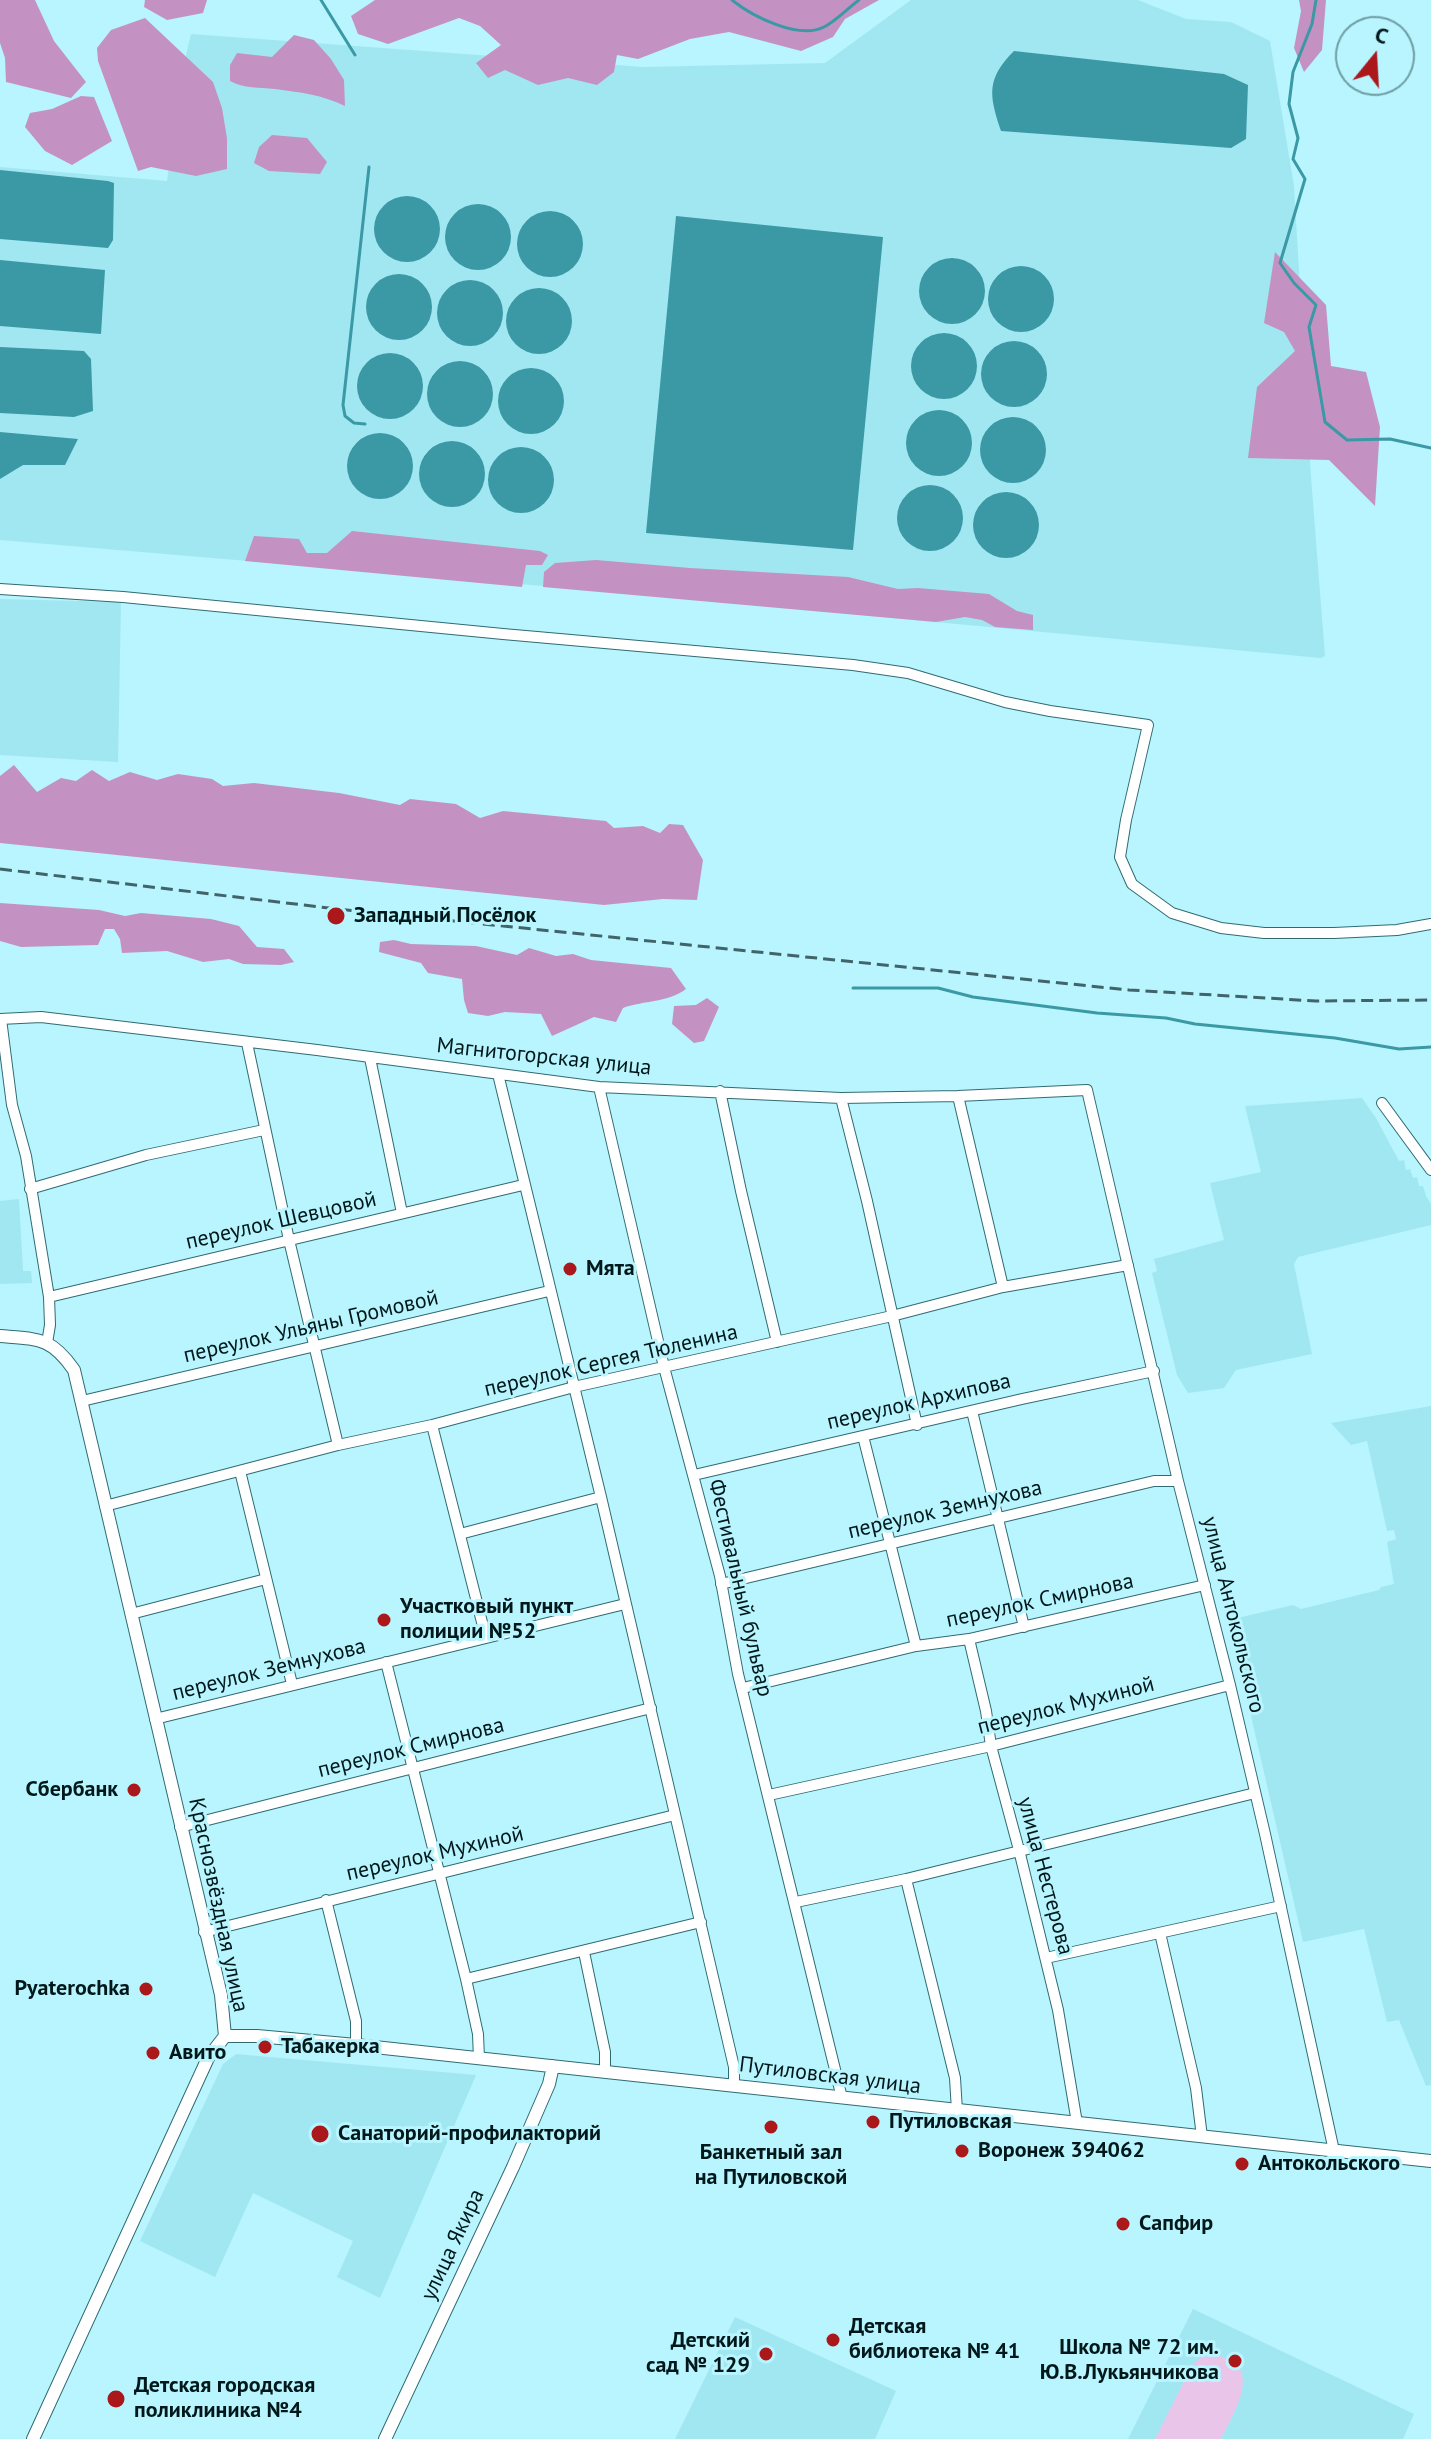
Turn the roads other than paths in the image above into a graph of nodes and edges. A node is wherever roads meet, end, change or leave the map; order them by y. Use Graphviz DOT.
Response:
graph roads {
  1 [pos="0,589"];
  2 [pos="1431,924"];
  3 [pos="0,1019"];
  4 [pos="247,1043"];
  5 [pos="370,1058"];
  6 [pos="498,1074"];
  7 [pos="599,1087"];
  8 [pos="1087,1090"];
  9 [pos="720,1091"];
  10 [pos="958,1096"];
  11 [pos="841,1098"];
  12 [pos="1382,1103"];
  13 [pos="264,1130"];
  14 [pos="1431,1170"];
  15 [pos="523,1185"];
  16 [pos="30,1189"];
  17 [pos="402,1213"];
  18 [pos="289,1240"];
  19 [pos="1128,1265"];
  20 [pos="1003,1287"];
  21 [pos="549,1291"];
  22 [pos="49,1297"];
  23 [pos="892,1316"];
  24 [pos="0,1336"];
  25 [pos="777,1342"];
  26 [pos="47,1343"];
  27 [pos="314,1346"];
  28 [pos="664,1367"];
  29 [pos="1154,1371"];
  30 [pos="574,1387"];
  31 [pos="82,1401"];
  32 [pos="972,1411"];
  33 [pos="432,1425"];
  34 [pos="917,1425"];
  35 [pos="863,1436"];
  36 [pos="338,1445"];
  37 [pos="240,1471"];
  38 [pos="694,1475"];
  39 [pos="1178,1481"];
  40 [pos="601,1497"];
  41 [pos="105,1506"];
  42 [pos="997,1519"];
  43 [pos="460,1534"];
  44 [pos="889,1543"];
  45 [pos="266,1579"];
  46 [pos="721,1584"];
  47 [pos="1205,1585"];
  48 [pos="625,1604"];
  49 [pos="131,1614"];
  50 [pos="1024,1627"];
  51 [pos="486,1638"];
  52 [pos="969,1639"];
  53 [pos="916,1646"];
  54 [pos="386,1662"];
  55 [pos="292,1684"];
  56 [pos="1230,1685"];
  57 [pos="743,1688"];
  58 [pos="651,1708"];
  59 [pos="155,1719"];
  60 [pos="991,1746"];
  61 [pos="413,1768"];
  62 [pos="1255,1793"];
  63 [pos="769,1795"];
  64 [pos="675,1815"];
  65 [pos="180,1827"];
  66 [pos="1019,1850"];
  67 [pos="439,1873"];
  68 [pos="906,1879"];
  69 [pos="326,1900"];
  70 [pos="796,1902"];
  71 [pos="1281,1906"];
  72 [pos="701,1922"];
  73 [pos="204,1932"];
  74 [pos="1160,1933"];
  75 [pos="584,1952"];
  76 [pos="1046,1958"];
  77 [pos="466,1979"];
  78 [pos="225,2036"];
  79 [pos="356,2045"];
  80 [pos="479,2059"];
  81 [pos="553,2066"];
  82 [pos="605,2072"];
  83 [pos="734,2085"];
  84 [pos="842,2098"];
  85 [pos="957,2111"];
  86 [pos="1077,2123"];
  87 [pos="1202,2137"];
  88 [pos="1334,2151"];
  89 [pos="1431,2161"];
  90 [pos="33,2439"];
  91 [pos="385,2439"];
  1 -- 2 [label="street"];
  3 -- 4 [label="street, Магнитогорская улица"];
  3 -- 16 [label="street"];
  4 -- 5 [label="street, Магнитогорская улица"];
  4 -- 13 [label="street"];
  5 -- 6 [label="street, Магнитогорская улица"];
  5 -- 17 [label="street"];
  6 -- 7 [label="street, Магнитогорская улица"];
  6 -- 15 [label="street"];
  7 -- 9 [label="street, Магнитогорская улица"];
  7 -- 28 [label="street, Фестивальный бульвар"];
  8 -- 10 [label="street, Магнитогорская улица"];
  8 -- 19 [label="street, улица Антокольского"];
  9 -- 11 [label="street, Магнитогорская улица"];
  9 -- 25 [label="street"];
  10 -- 11 [label="street, Магнитогорская улица"];
  10 -- 20 [label="street"];
  11 -- 23 [label="street"];
  12 -- 14 [label="street"];
  13 -- 16 [label="street"];
  13 -- 18 [label="street"];
  15 -- 17 [label="street, переулок Шевцовой"];
  15 -- 21 [label="street"];
  16 -- 22 [label="street"];
  17 -- 18 [label="street, переулок Шевцовой"];
  18 -- 22 [label="street, переулок Шевцовой"];
  18 -- 27 [label="street"];
  19 -- 20 [label="street, переулок Сергея Тюленина"];
  19 -- 29 [label="street, улица Антокольского"];
  20 -- 23 [label="street, переулок Сергея Тюленина"];
  21 -- 27 [label="street, переулок Ульяны Громовой"];
  21 -- 30 [label="street"];
  22 -- 26 [label="street"];
  23 -- 25 [label="street, переулок Сергея Тюленина"];
  23 -- 34 [label="street"];
  24 -- 26 [label="street"];
  25 -- 28 [label="street, переулок Сергея Тюленина"];
  26 -- 31 [label="street, Краснозвёздная улица"];
  27 -- 31 [label="street, переулок Ульяны Громовой"];
  27 -- 36 [label="street"];
  28 -- 30 [label="street, переулок Сергея Тюленина"];
  28 -- 38 [label="street, Фестивальный бульвар"];
  29 -- 32 [label="street, переулок Архипова"];
  29 -- 39 [label="street, улица Антокольского"];
  30 -- 33 [label="street, переулок Сергея Тюленина"];
  30 -- 40 [label="street"];
  31 -- 41 [label="street, Краснозвёздная улица"];
  32 -- 34 [label="street, переулок Архипова"];
  32 -- 42 [label="street"];
  33 -- 36 [label="street, переулок Сергея Тюленина"];
  33 -- 43 [label="street"];
  34 -- 35 [label="street, переулок Архипова"];
  35 -- 38 [label="street, переулок Архипова"];
  35 -- 44 [label="street"];
  36 -- 37 [label="street, переулок Сергея Тюленина"];
  37 -- 41 [label="street, переулок Сергея Тюленина"];
  37 -- 45 [label="street"];
  38 -- 46 [label="street, Фестивальный бульвар"];
  39 -- 42 [label="street, переулок Земнухова"];
  39 -- 47 [label="street, улица Антокольского"];
  40 -- 43 [label="street"];
  40 -- 48 [label="street"];
  41 -- 49 [label="street, Краснозвёздная улица"];
  42 -- 44 [label="street, переулок Земнухова"];
  42 -- 50 [label="street"];
  43 -- 51 [label="street"];
  44 -- 46 [label="street, переулок Земнухова"];
  44 -- 53 [label="street"];
  45 -- 49 [label="street"];
  45 -- 55 [label="street"];
  46 -- 57 [label="street, Фестивальный бульвар"];
  47 -- 50 [label="street, переулок Смирнова"];
  47 -- 56 [label="street, улица Антокольского"];
  48 -- 51 [label="street, переулок Земнухова"];
  48 -- 58 [label="street"];
  49 -- 59 [label="street, Краснозвёздная улица"];
  50 -- 52 [label="street, переулок Смирнова"];
  51 -- 54 [label="street, переулок Земнухова"];
  52 -- 53 [label="street, переулок Смирнова"];
  52 -- 60 [label="street, улица Нестерова"];
  53 -- 57 [label="street, переулок Смирнова"];
  54 -- 55 [label="street, переулок Земнухова"];
  54 -- 61 [label="street"];
  55 -- 59 [label="street, переулок Земнухова"];
  56 -- 60 [label="street, переулок Мухиной"];
  56 -- 62 [label="street, улица Антокольского"];
  57 -- 63 [label="street, Фестивальный бульвар"];
  58 -- 61 [label="street, переулок Смирнова"];
  58 -- 64 [label="street"];
  59 -- 65 [label="street, Краснозвёздная улица"];
  60 -- 63 [label="street, переулок Мухиной"];
  60 -- 66 [label="street, улица Нестерова"];
  61 -- 65 [label="street, переулок Смирнова"];
  61 -- 67 [label="street"];
  62 -- 66 [label="street"];
  62 -- 71 [label="street, улица Антокольского"];
  63 -- 70 [label="street, Фестивальный бульвар"];
  64 -- 67 [label="street, переулок Мухиной"];
  64 -- 72 [label="street"];
  65 -- 73 [label="street, Краснозвёздная улица"];
  66 -- 68 [label="street"];
  66 -- 76 [label="street, улица Нестерова"];
  67 -- 69 [label="street, переулок Мухиной"];
  67 -- 77 [label="street"];
  68 -- 70 [label="street"];
  68 -- 85 [label="street"];
  69 -- 73 [label="street, переулок Мухиной"];
  69 -- 79 [label="street"];
  70 -- 84 [label="street, Фестивальный бульвар"];
  71 -- 74 [label="street"];
  71 -- 88 [label="street, улица Антокольского"];
  72 -- 75 [label="street"];
  72 -- 83 [label="street"];
  73 -- 78 [label="street, Краснозвёздная улица"];
  74 -- 76 [label="street"];
  74 -- 87 [label="street"];
  75 -- 77 [label="street"];
  75 -- 82 [label="street"];
  76 -- 86 [label="street, улица Нестерова"];
  77 -- 80 [label="street"];
  78 -- 79 [label="street, Путиловская улица"];
  78 -- 90 [label="street, Краснозвёздная улица"];
  79 -- 80 [label="street, Путиловская улица"];
  80 -- 81 [label="street, Путиловская улица"];
  81 -- 82 [label="street, Путиловская улица"];
  81 -- 91 [label="street, улица Якира"];
  82 -- 83 [label="street, Путиловская улица"];
  83 -- 84 [label="street, Путиловская улица"];
  84 -- 85 [label="street, Путиловская улица"];
  85 -- 86 [label="street, Путиловская улица"];
  86 -- 87 [label="street, Путиловская улица"];
  87 -- 88 [label="street, Путиловская улица"];
  88 -- 89 [label="street, Путиловская улица"];
}
